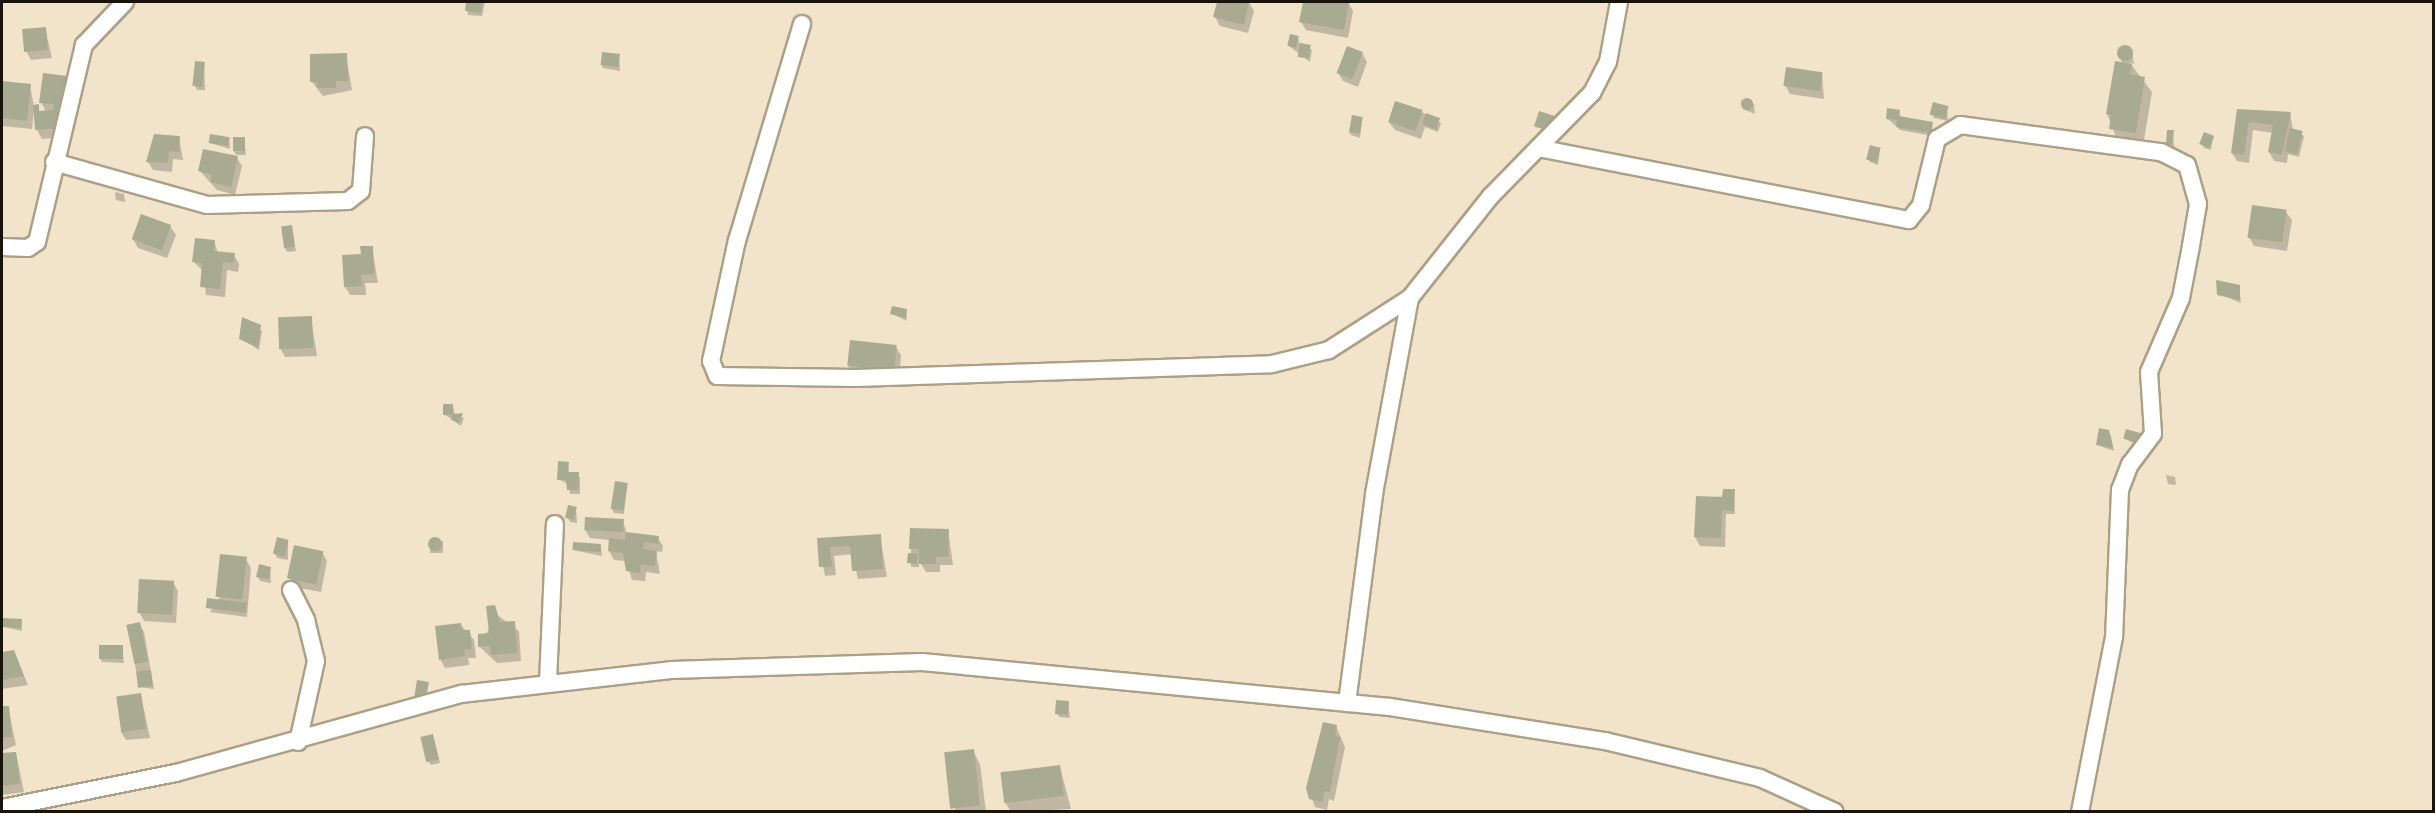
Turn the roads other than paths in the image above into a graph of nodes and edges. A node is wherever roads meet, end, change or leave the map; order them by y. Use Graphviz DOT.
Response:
graph roads {
  1 [pos="124,2"];
  2 [pos="1619,2"];
  3 [pos="802,24"];
  4 [pos="365,136"];
  5 [pos="1538,148"];
  6 [pos="54,162"];
  7 [pos="2,247"];
  8 [pos="1410,298"];
  9 [pos="555,524"];
  10 [pos="291,590"];
  11 [pos="548,682"];
  12 [pos="1347,703"];
  13 [pos="298,742"];
  14 [pos="2,808"];
  15 [pos="1835,812"];
  16 [pos="2080,812"];
  1 -- 6 [label="street"];
  2 -- 5 [label="street"];
  3 -- 8 [label="street"];
  4 -- 6 [label="street"];
  5 -- 8 [label="street"];
  5 -- 16 [label="street"];
  6 -- 7 [label="street"];
  8 -- 12 [label="street"];
  9 -- 11 [label="street"];
  10 -- 13 [label="street"];
  11 -- 12 [label="street"];
  11 -- 13 [label="street"];
  12 -- 15 [label="street"];
  13 -- 14 [label="street"];
}
